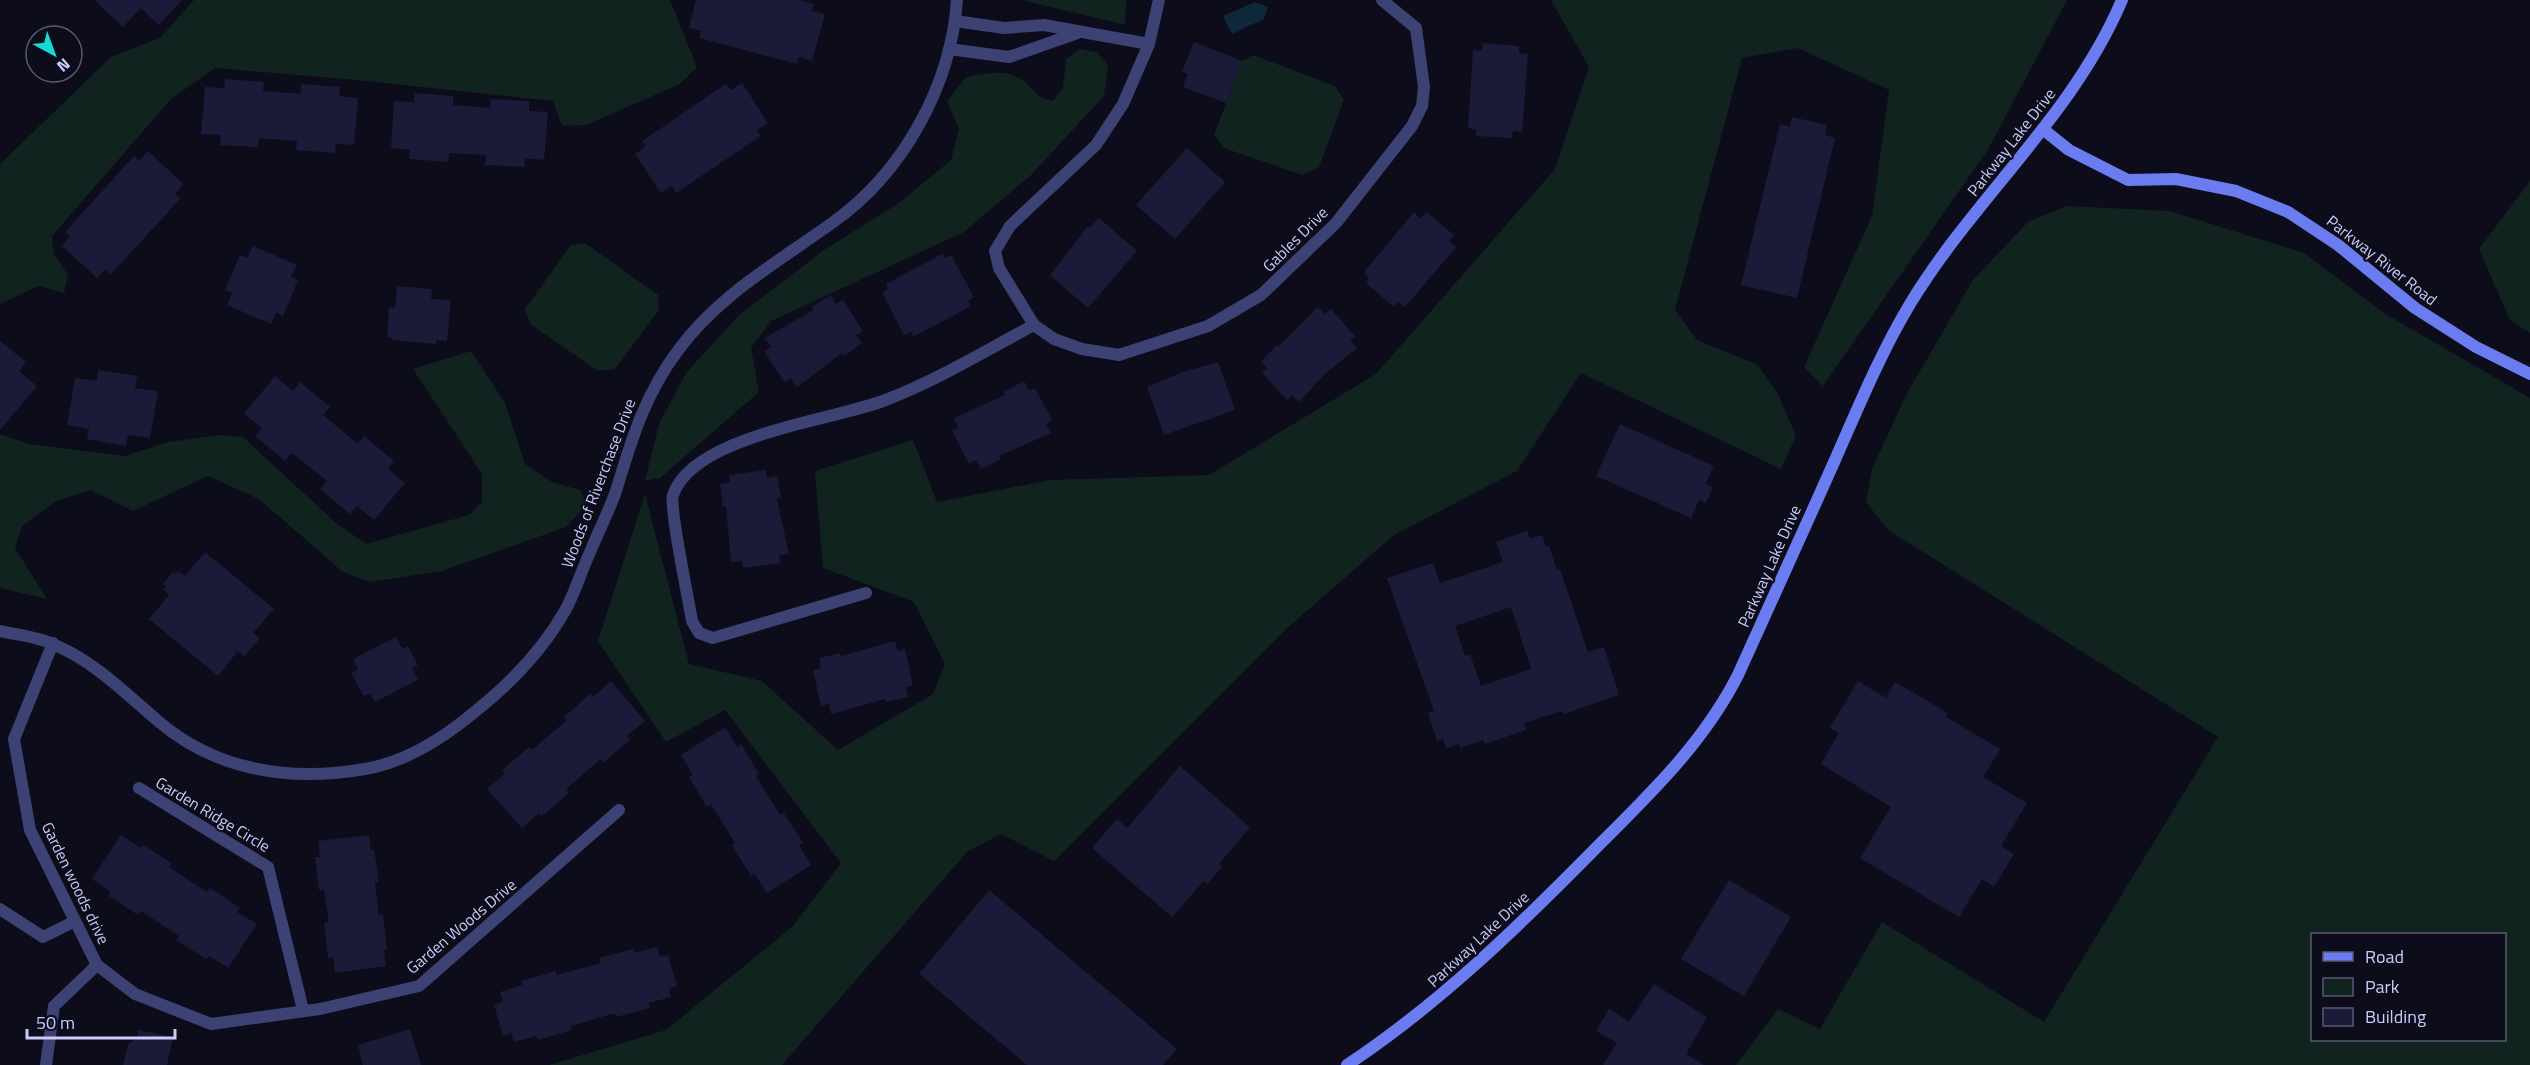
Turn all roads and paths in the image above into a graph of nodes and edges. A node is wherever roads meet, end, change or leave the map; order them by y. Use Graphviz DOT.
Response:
graph roads {
  1 [pos="957,0"];
  2 [pos="1159,0"];
  3 [pos="1382,0"];
  4 [pos="2122,0"];
  5 [pos="955,21"];
  6 [pos="1084,30"];
  7 [pos="1149,44"];
  8 [pos="949,49"];
  9 [pos="2044,130"];
  10 [pos="1034,325"];
  11 [pos="2530,374"];
  12 [pos="866,593"];
  13 [pos="0,631"];
  14 [pos="53,643"];
  15 [pos="139,788"];
  16 [pos="619,810"];
  17 [pos="0,909"];
  18 [pos="75,921"];
  19 [pos="97,965"];
  20 [pos="303,1010"];
  21 [pos="46,1065"];
  22 [pos="1347,1065"];
  1 -- 5 [label="street, Woods of Riverchase Drive"];
  2 -- 7 [label="street, Gables Drive"];
  3 -- 10 [label="street, Gables Drive"];
  4 -- 9 [label="street, Parkway Lake Drive"];
  5 -- 6 [label="street"];
  5 -- 8 [label="street, Woods of Riverchase Drive"];
  6 -- 7 [label="street"];
  6 -- 8 [label="street"];
  7 -- 10 [label="street, Gables Drive"];
  8 -- 14 [label="street, Woods of Riverchase Drive"];
  9 -- 11 [label="street, Parkway River Road"];
  9 -- 22 [label="street, Parkway Lake Drive"];
  10 -- 12 [label="street"];
  13 -- 14 [label="street, Woods of Riverchase Drive"];
  14 -- 18 [label="street, Garden woods drive"];
  15 -- 20 [label="street, Garden Ridge Circle"];
  16 -- 20 [label="street, Garden Woods Drive"];
  17 -- 18 [label="street"];
  18 -- 19 [label="street, Garden woods drive"];
  19 -- 20 [label="street, Garden Woods Drive"];
  19 -- 21 [label="street"];
}
